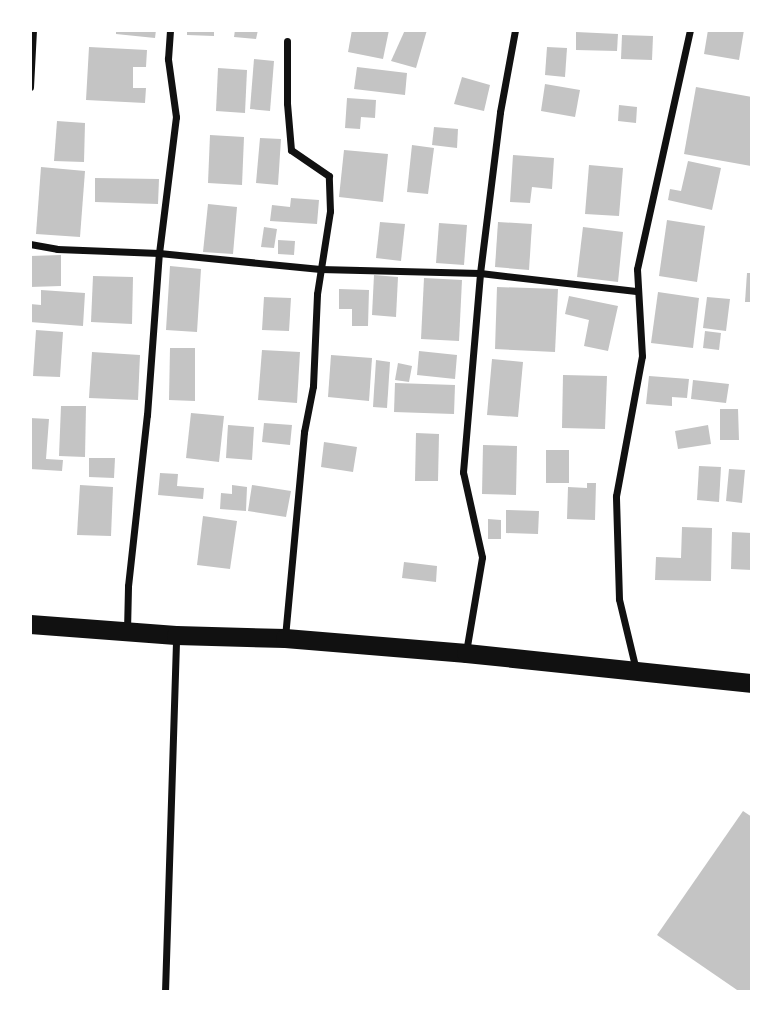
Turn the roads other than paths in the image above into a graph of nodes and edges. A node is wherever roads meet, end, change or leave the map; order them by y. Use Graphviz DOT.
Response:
graph roads {
  1 [pos="33,30"];
  2 [pos="170,30"];
  3 [pos="515,30"];
  4 [pos="690,30"];
  5 [pos="287,41"];
  6 [pos="30,87"];
  7 [pos="30,244"];
  8 [pos="159,253"];
  9 [pos="320,269"];
  10 [pos="480,274"];
  11 [pos="636,291"];
  12 [pos="30,624"];
  13 [pos="127,632"];
  14 [pos="176,635"];
  15 [pos="285,638"];
  16 [pos="466,653"];
  17 [pos="636,670"];
  18 [pos="752,683"];
  19 [pos="165,992"];
  1 -- 6 [label="street"];
  2 -- 8 [label="street"];
  3 -- 10 [label="street"];
  4 -- 11 [label="street"];
  5 -- 9 [label="street"];
  7 -- 8 [label="street"];
  8 -- 9 [label="street"];
  8 -- 13 [label="street"];
  9 -- 10 [label="street"];
  9 -- 15 [label="street"];
  10 -- 11 [label="street"];
  10 -- 16 [label="street"];
  11 -- 17 [label="street"];
  12 -- 13 [label="highway"];
  13 -- 14 [label="highway"];
  14 -- 15 [label="highway"];
  14 -- 19 [label="street"];
  15 -- 16 [label="highway"];
  16 -- 17 [label="highway"];
  17 -- 18 [label="highway"];
}
